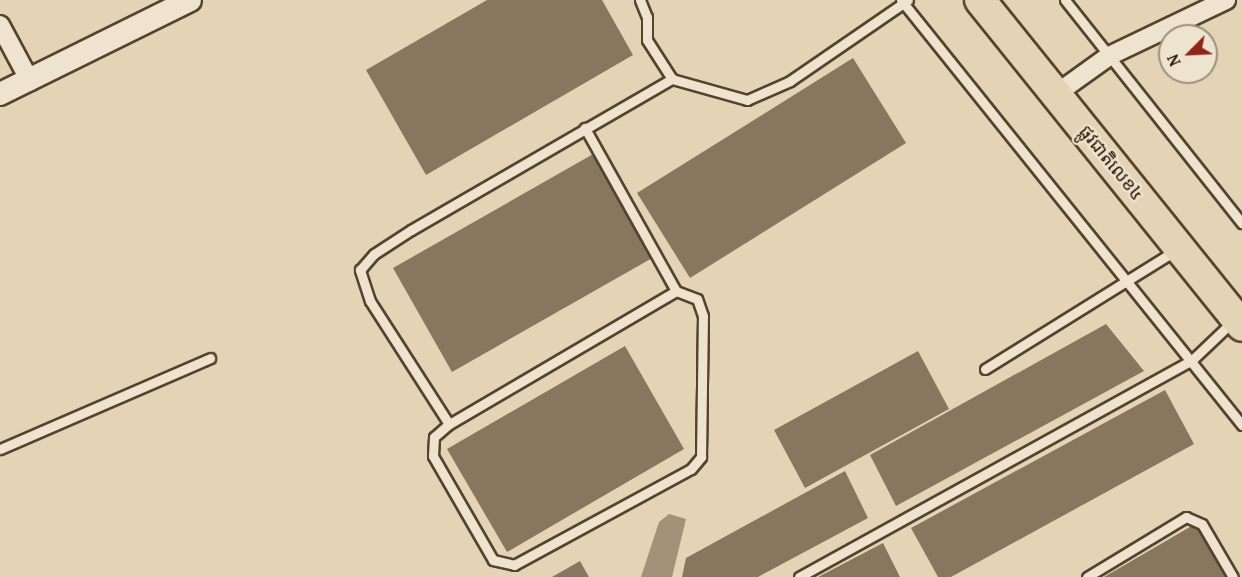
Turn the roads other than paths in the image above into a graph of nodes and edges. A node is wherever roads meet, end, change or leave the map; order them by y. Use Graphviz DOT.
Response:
graph roads {
  1 [pos="190,0"];
  2 [pos="640,0"];
  3 [pos="980,0"];
  4 [pos="1065,0"];
  5 [pos="1226,0"];
  6 [pos="904,1"];
  7 [pos="163,6"];
  8 [pos="0,25"];
  9 [pos="1109,56"];
  10 [pos="672,79"];
  11 [pos="30,81"];
  12 [pos="0,94"];
  13 [pos="1056,94"];
  14 [pos="585,129"];
  15 [pos="1242,222"];
  16 [pos="1179,248"];
  17 [pos="1127,282"];
  18 [pos="676,291"];
  19 [pos="1240,317"];
  20 [pos="210,358"];
  21 [pos="1191,360"];
  22 [pos="985,369"];
  23 [pos="449,424"];
  24 [pos="1242,424"];
  25 [pos="0,449"];
  26 [pos="799,577"];
  27 [pos="1087,577"];
  28 [pos="1233,577"];
  1 -- 7 [label="street"];
  2 -- 10 [label="lane"];
  3 -- 13 [label="highway, ផ្លូវជាតិលេខ៤"];
  4 -- 9 [label="lane"];
  5 -- 9 [label="street"];
  6 -- 10 [label="lane"];
  6 -- 17 [label="lane"];
  7 -- 11 [label="street"];
  8 -- 11 [label="street"];
  9 -- 13 [label="street"];
  9 -- 15 [label="lane"];
  10 -- 14 [label="lane"];
  11 -- 12 [label="street"];
  13 -- 16 [label="highway, ផ្លូវជាតិលេខ៤"];
  14 -- 18 [label="lane"];
  14 -- 23 [label="lane"];
  16 -- 17 [label="lane"];
  16 -- 19 [label="highway, ផ្លូវជាតិលេខ៤"];
  17 -- 21 [label="lane"];
  17 -- 22 [label="lane"];
  18 -- 23 [label="lane"];
  18 -- 23 [label="lane"];
  19 -- 21 [label="lane"];
  20 -- 25 [label="lane"];
  21 -- 24 [label="lane"];
  21 -- 26 [label="lane"];
  27 -- 28 [label="lane"];
}
